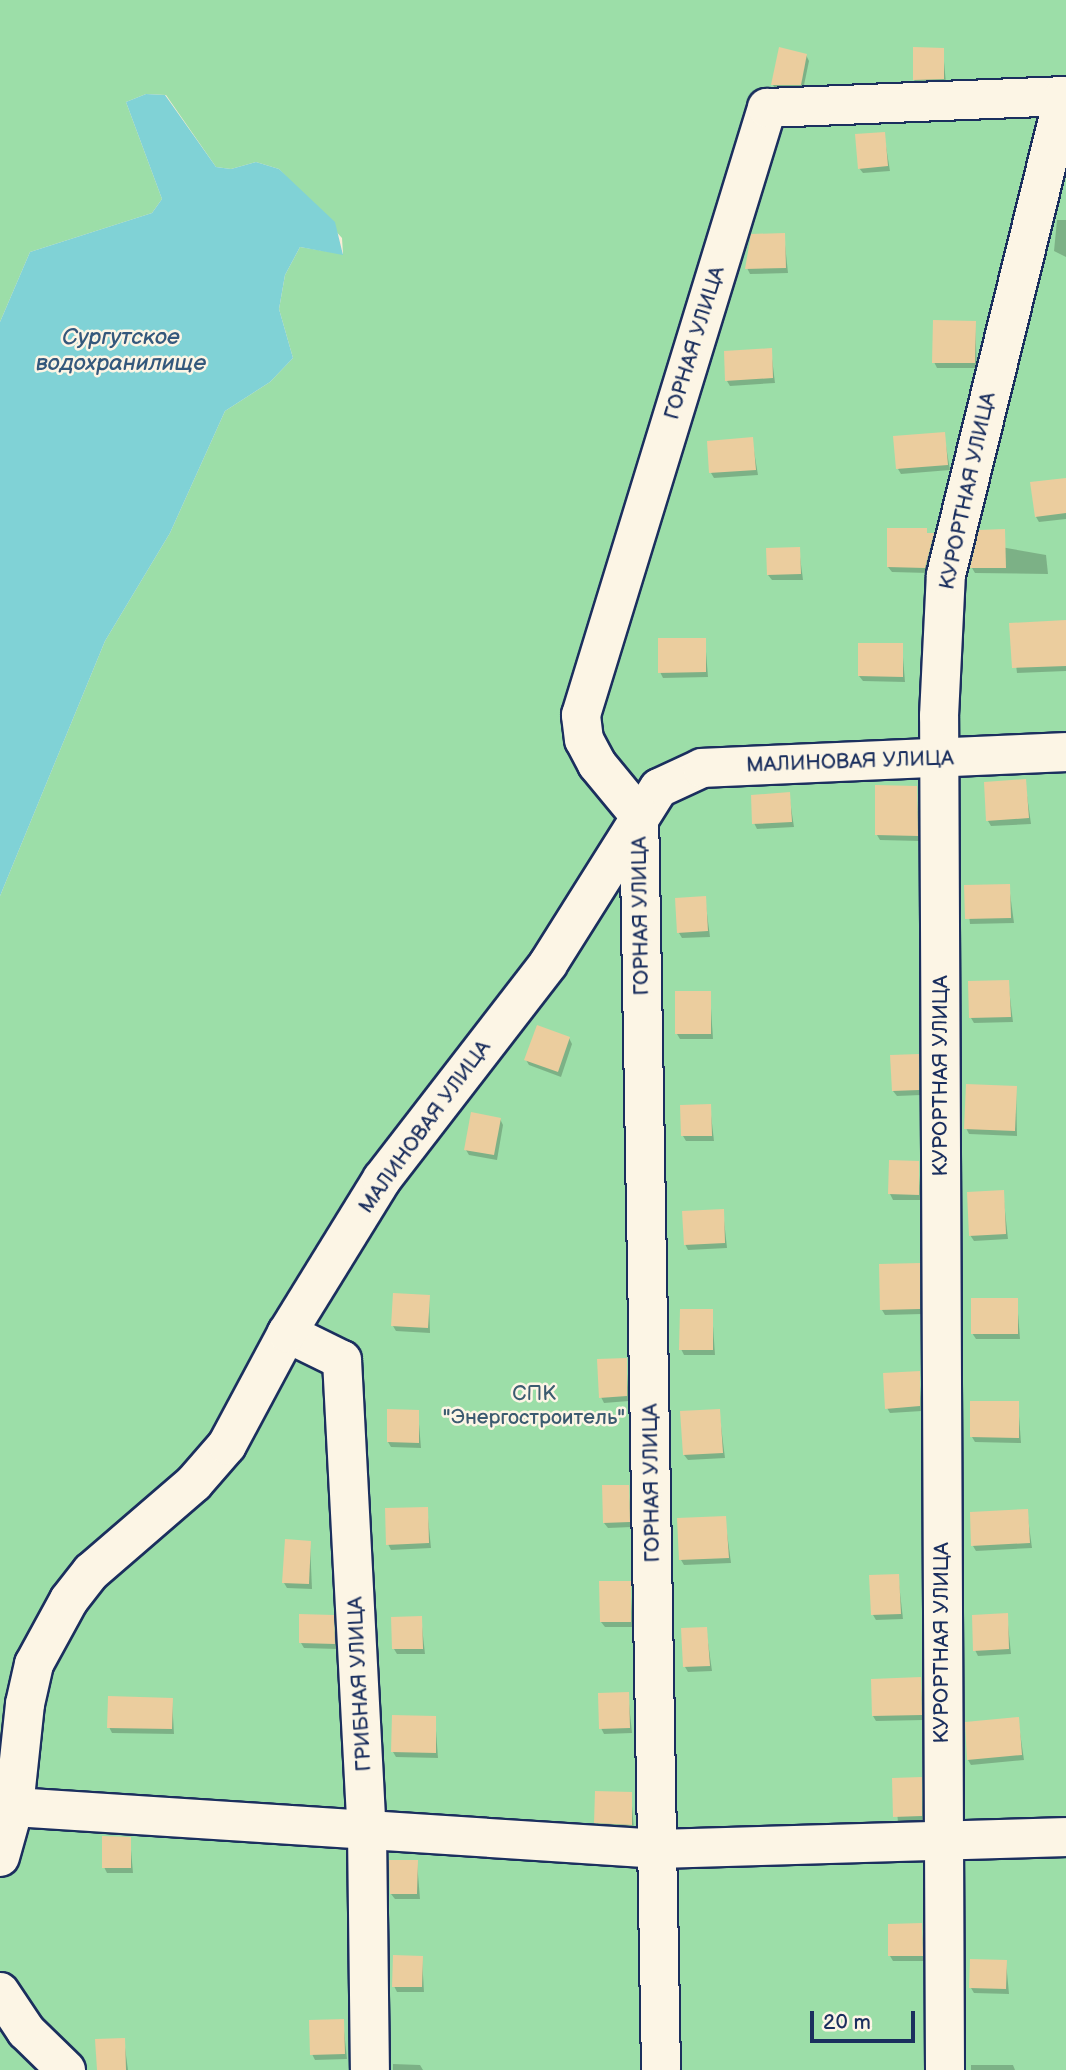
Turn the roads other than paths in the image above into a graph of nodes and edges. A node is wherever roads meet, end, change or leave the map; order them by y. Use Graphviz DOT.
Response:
graph roads {
  1 [pos="1064,97"];
  2 [pos="1066,752"];
  3 [pos="940,758"];
  4 [pos="639,815"];
  5 [pos="287,1333"];
  6 [pos="14,1807"];
  7 [pos="368,1831"];
  8 [pos="1066,1837"];
  9 [pos="943,1842"];
  10 [pos="660,1849"];
  11 [pos="0,1857"];
  12 [pos="0,1992"];
  13 [pos="66,2070"];
  14 [pos="370,2070"];
  15 [pos="661,2070"];
  16 [pos="945,2070"];
  1 -- 3 [label="street, КУРОРТНАЯ УЛИЦА"];
  1 -- 4 [label="street, ГОРНАЯ УЛИЦА"];
  2 -- 3 [label="street, МАЛИНОВАЯ УЛИЦА"];
  3 -- 4 [label="street, МАЛИНОВАЯ УЛИЦА"];
  3 -- 9 [label="street, КУРОРТНАЯ УЛИЦА"];
  4 -- 5 [label="street, МАЛИНОВАЯ УЛИЦА"];
  4 -- 10 [label="street, ГОРНАЯ УЛИЦА"];
  5 -- 6 [label="street, МАЛИНОВАЯ УЛИЦА"];
  5 -- 7 [label="street, ГРИБНАЯ УЛИЦА"];
  6 -- 7 [label="street"];
  6 -- 11 [label="street, МАЛИНОВАЯ УЛИЦА"];
  7 -- 10 [label="street"];
  7 -- 14 [label="street, ГРИБНАЯ УЛИЦА"];
  8 -- 9 [label="street"];
  9 -- 10 [label="street"];
  9 -- 16 [label="street, КУРОРТНАЯ УЛИЦА"];
  10 -- 15 [label="street, ГОРНАЯ УЛИЦА"];
  12 -- 13 [label="street"];
}
